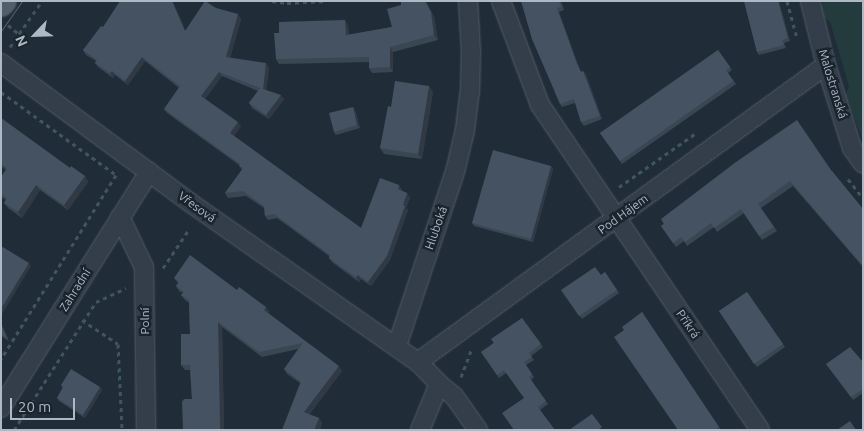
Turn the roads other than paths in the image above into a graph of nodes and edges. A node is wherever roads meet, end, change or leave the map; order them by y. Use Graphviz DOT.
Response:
graph roads {
  1 [pos="468,1"];
  2 [pos="501,1"];
  3 [pos="810,1"];
  4 [pos="4,58"];
  5 [pos="826,65"];
  6 [pos="863,164"];
  7 [pos="149,172"];
  8 [pos="120,217"];
  9 [pos="616,219"];
  10 [pos="397,346"];
  11 [pos="418,362"];
  12 [pos="439,384"];
  13 [pos="1,408"];
  14 [pos="146,430"];
  15 [pos="420,430"];
  16 [pos="478,430"];
  17 [pos="760,430"];
  1 -- 10 [label="street, Hluboká"];
  2 -- 9 [label="street"];
  3 -- 5 [label="street, Malostranská"];
  4 -- 7 [label="street, Vřesová"];
  5 -- 6 [label="street, Malostranská"];
  5 -- 9 [label="street, Pod Hájem"];
  7 -- 8 [label="street, Zahradní"];
  7 -- 10 [label="street, Vřesová"];
  8 -- 13 [label="street, Zahradní"];
  8 -- 14 [label="street, Polní"];
  9 -- 11 [label="street, Pod Hájem"];
  9 -- 17 [label="street, Příkrá"];
  10 -- 11 [label="street"];
  11 -- 12 [label="street"];
  12 -- 15 [label="street"];
  12 -- 16 [label="street"];
}
